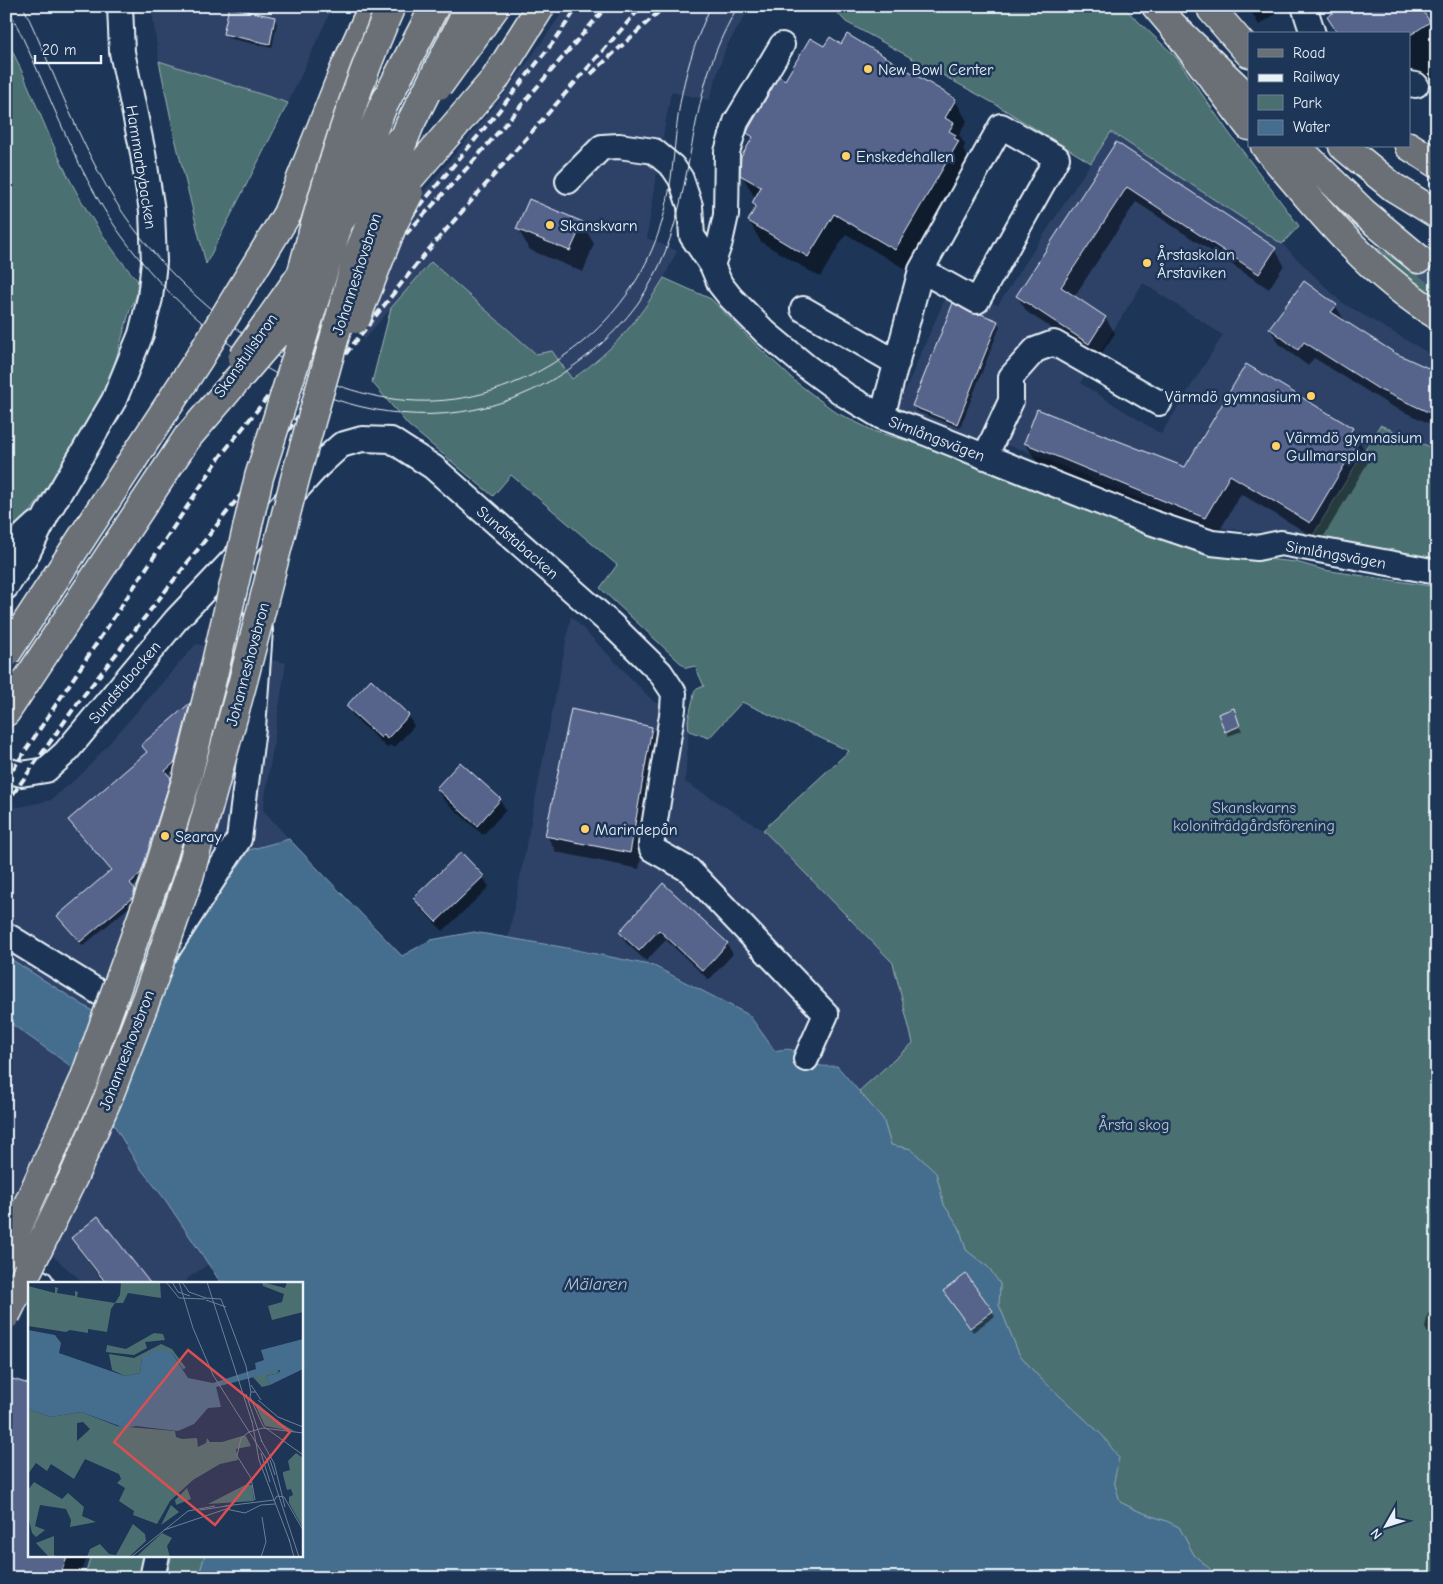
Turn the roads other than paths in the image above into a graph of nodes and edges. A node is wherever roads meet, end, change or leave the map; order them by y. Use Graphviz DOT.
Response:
graph roads {
  1 [pos="120,6"];
  2 [pos="372,6"];
  3 [pos="390,6"];
  4 [pos="406,6"];
  5 [pos="435,6"];
  6 [pos="470,6"];
  7 [pos="496,6"];
  8 [pos="523,6"];
  9 [pos="541,6"];
  10 [pos="1286,6"];
  11 [pos="1290,6"];
  12 [pos="1304,6"];
  13 [pos="1211,8"];
  14 [pos="1164,16"];
  15 [pos="1312,32"];
  16 [pos="1248,36"];
  17 [pos="782,46"];
  18 [pos="1248,53"];
  19 [pos="1248,98"];
  20 [pos="1248,125"];
  21 [pos="1410,147"];
  22 [pos="1267,148"];
  23 [pos="1298,148"];
  24 [pos="1345,148"];
  25 [pos="1437,164"];
  26 [pos="568,181"];
  27 [pos="287,214"];
  28 [pos="1437,214"];
  29 [pos="1419,259"];
  30 [pos="712,265"];
  31 [pos="921,270"];
  32 [pos="803,309"];
  33 [pos="1437,315"];
  34 [pos="897,363"];
  35 [pos="1159,403"];
  36 [pos="882,417"];
  37 [pos="187,438"];
  38 [pos="985,457"];
  39 [pos="259,477"];
  40 [pos="295,479"];
  41 [pos="47,514"];
  42 [pos="6,552"];
  43 [pos="230,563"];
  44 [pos="1437,572"];
  45 [pos="6,587"];
  46 [pos="6,654"];
  47 [pos="6,712"];
  48 [pos="6,770"];
  49 [pos="6,935"];
  50 [pos="806,1059"];
  51 [pos="6,1253"];
  52 [pos="6,1264"];
  53 [pos="39,1282"];
  54 [pos="6,1315"];
  55 [pos="157,1556"];
  56 [pos="152,1578"];
  1 -- 41 [label="street, Hammarbybacken"];
  2 -- 27 [label="main road"];
  3 -- 39 [label="main road, bridge"];
  4 -- 27 [label="main road, bridge"];
  5 -- 39 [label="main road, Johanneshovsbron, bridge"];
  6 -- 40 [label="main road, Johanneshovsbron, bridge"];
  7 -- 37 [label="main road, Skanstullsbron, bridge"];
  8 -- 40 [label="main road, bridge"];
  9 -- 37 [label="main road, bridge"];
  10 -- 11 [label="street"];
  12 -- 15 [label="street"];
  13 -- 16 [label="main road"];
  13 -- 18 [label="main road"];
  14 -- 19 [label="main road"];
  14 -- 20 [label="main road"];
  17 -- 30 [label="street"];
  21 -- 25 [label="main road"];
  22 -- 33 [label="main road"];
  23 -- 29 [label="main road"];
  24 -- 28 [label="main road"];
  26 -- 30 [label="street, Simlångsvägen"];
  27 -- 46 [label="main road, bridge"];
  30 -- 36 [label="street, Simlångsvägen"];
  31 -- 31 [label="street"];
  31 -- 34 [label="street"];
  32 -- 34 [label="street"];
  34 -- 36 [label="street"];
  35 -- 38 [label="street"];
  36 -- 38 [label="street, Simlångsvägen"];
  37 -- 47 [label="main road, Skanstullsbron"];
  38 -- 44 [label="street, Simlångsvägen"];
  39 -- 51 [label="main road, Johanneshovsbron, bridge"];
  40 -- 54 [label="main road, Johanneshovsbron, bridge"];
  41 -- 42 [label="street, Hammarbybacken"];
  41 -- 45 [label="street, Hammarbybacken"];
  43 -- 48 [label="street, Sundstabacken"];
  43 -- 49 [label="street"];
  43 -- 50 [label="street, Sundstabacken"];
  52 -- 53 [label="street"];
  55 -- 56 [label="street"];
}
